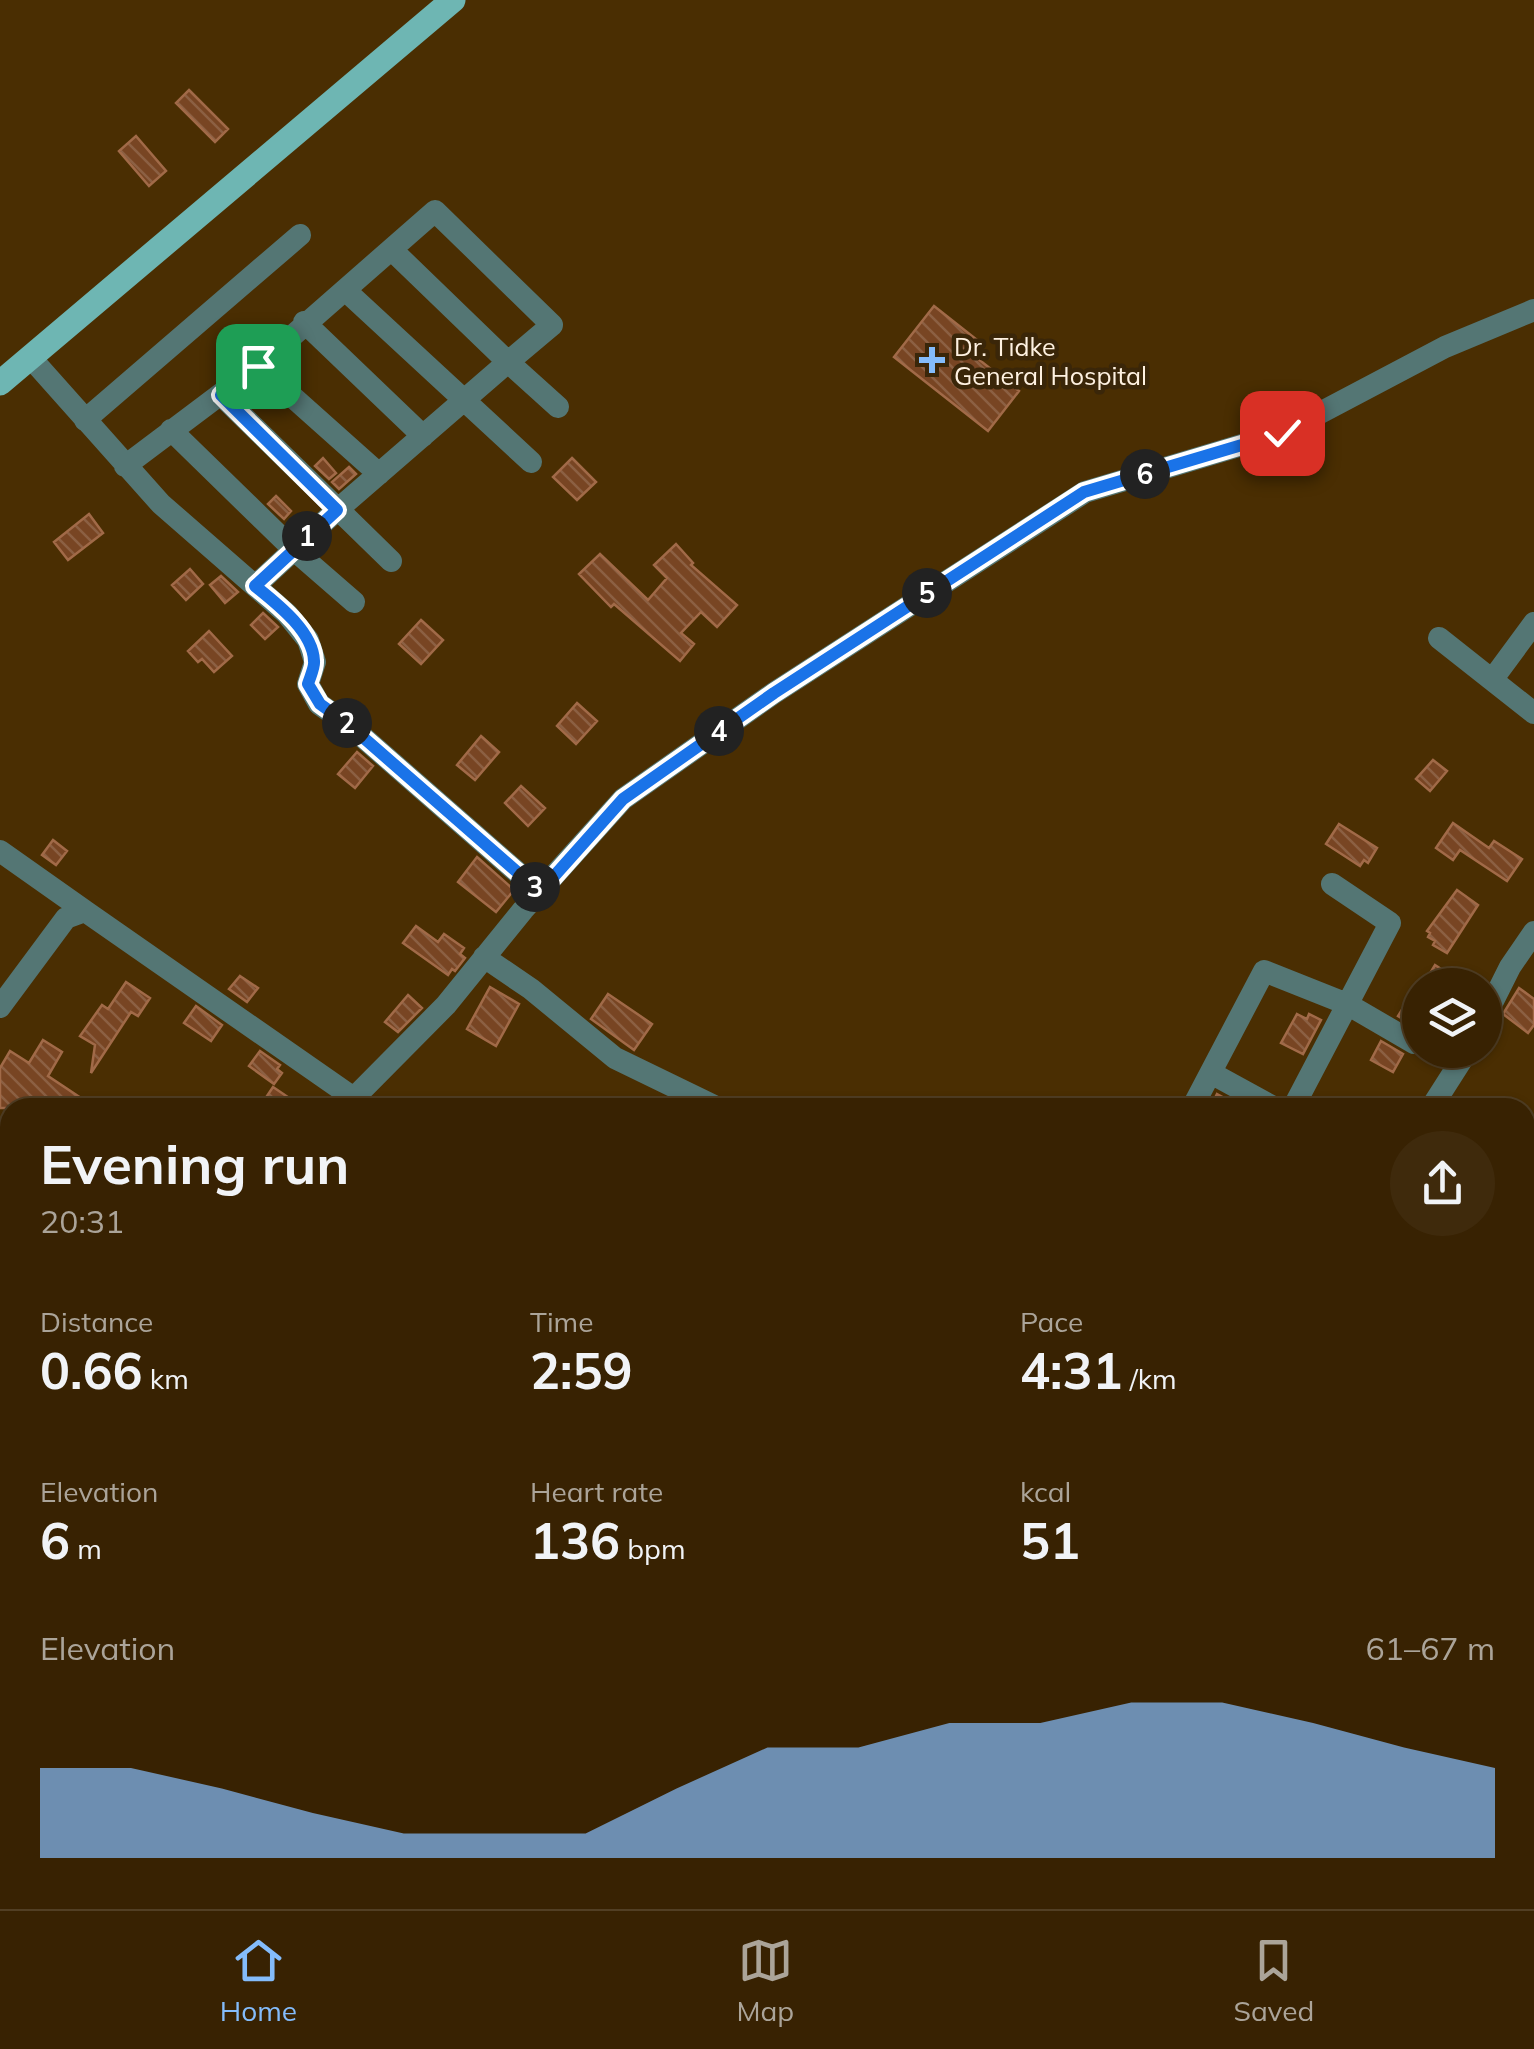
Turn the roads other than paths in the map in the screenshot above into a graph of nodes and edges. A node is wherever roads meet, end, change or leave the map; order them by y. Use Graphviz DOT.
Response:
graph roads {
  1 [pos="453,0"];
  2 [pos="300,235"];
  3 [pos="392,250"];
  4 [pos="345,290"];
  5 [pos="1534,310"];
  6 [pos="304,322"];
  7 [pos="30,358"];
  8 [pos="508,362"];
  9 [pos="258,366"];
  10 [pos="0,383"];
  11 [pos="221,395"];
  12 [pos="461,400"];
  13 [pos="558,407"];
  14 [pos="84,420"];
  15 [pos="171,430"];
  16 [pos="422,436"];
  17 [pos="531,462"];
  18 [pos="125,466"];
  19 [pos="379,474"];
  20 [pos="337,510"];
  21 [pos="293,549"];
  22 [pos="391,561"];
  23 [pos="255,586"];
  24 [pos="354,602"];
  25 [pos="1534,623"];
  26 [pos="1439,638"];
  27 [pos="1492,680"];
  28 [pos="1534,712"];
  29 [pos="0,850"];
  30 [pos="1332,884"];
  31 [pos="540,892"];
  32 [pos="86,912"];
  33 [pos="1534,932"];
  34 [pos="484,957"];
  35 [pos="1502,983"];
  36 [pos="1348,1004"];
  37 [pos="0,1008"];
  38 [pos="1402,1036"];
  39 [pos="1457,1068"];
  40 [pos="1211,1073"];
  41 [pos="345,1098"];
  42 [pos="361,1098"];
  43 [pos="697,1098"];
  44 [pos="1197,1098"];
  45 [pos="1257,1098"];
  46 [pos="1298,1098"];
  47 [pos="1437,1098"];
  1 -- 7 [label="main road"];
  2 -- 14 [label="street"];
  3 -- 4 [label="street"];
  3 -- 8 [label="street"];
  3 -- 8 [label="street"];
  4 -- 6 [label="street"];
  4 -- 12 [label="street"];
  5 -- 31 [label="street"];
  6 -- 9 [label="street"];
  6 -- 16 [label="street"];
  7 -- 10 [label="main road"];
  7 -- 14 [label="street"];
  8 -- 12 [label="street"];
  8 -- 13 [label="street"];
  9 -- 11 [label="street"];
  9 -- 19 [label="street"];
  11 -- 15 [label="street"];
  11 -- 20 [label="street"];
  12 -- 16 [label="street"];
  12 -- 17 [label="street"];
  14 -- 18 [label="street"];
  15 -- 18 [label="street"];
  15 -- 21 [label="street"];
  16 -- 19 [label="street"];
  18 -- 23 [label="street"];
  19 -- 20 [label="street"];
  20 -- 21 [label="street"];
  20 -- 22 [label="street"];
  21 -- 23 [label="street"];
  21 -- 24 [label="street"];
  23 -- 31 [label="street"];
  25 -- 27 [label="street"];
  26 -- 27 [label="street"];
  27 -- 28 [label="street"];
  29 -- 32 [label="street"];
  30 -- 36 [label="street"];
  31 -- 34 [label="street"];
  32 -- 37 [label="street"];
  32 -- 41 [label="street"];
  33 -- 35 [label="street"];
  34 -- 42 [label="street"];
  34 -- 43 [label="street"];
  36 -- 38 [label="street"];
  36 -- 40 [label="street"];
  36 -- 46 [label="street"];
  39 -- 47 [label="street"];
  40 -- 44 [label="street"];
  40 -- 45 [label="street"];
}
